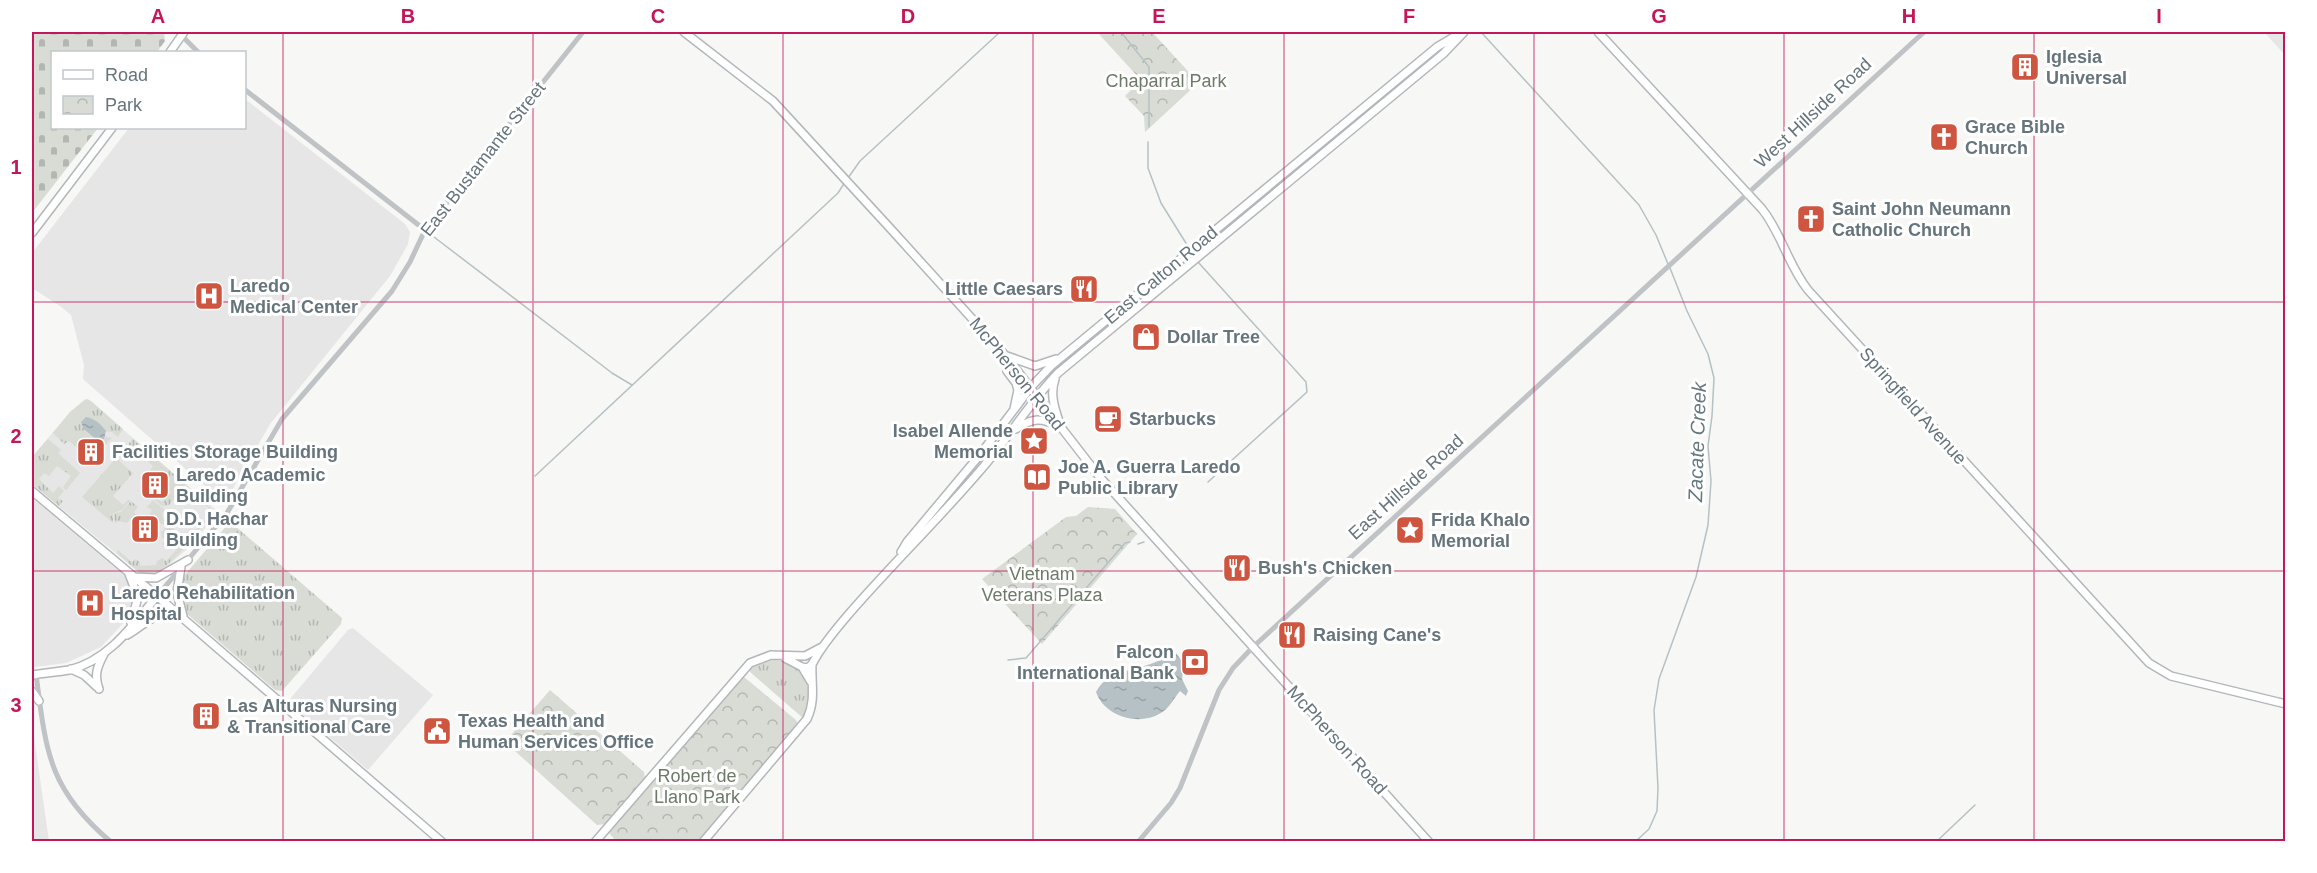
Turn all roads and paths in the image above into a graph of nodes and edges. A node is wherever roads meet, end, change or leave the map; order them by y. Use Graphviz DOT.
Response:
graph roads {
  1 [pos="583,32"];
  2 [pos="684,32"];
  3 [pos="1463,32"];
  4 [pos="1598,32"];
  5 [pos="1924,32"];
  6 [pos="183,33"];
  7 [pos="171,51"];
  8 [pos="197,51"];
  9 [pos="246,90"];
  10 [pos="1385,90"];
  11 [pos="1391,97"];
  12 [pos="111,129"];
  13 [pos="1261,192"];
  14 [pos="1748,193"];
  15 [pos="1267,200"];
  16 [pos="425,230"];
  17 [pos="32,233"];
  18 [pos="1162,274"];
  19 [pos="1168,282"];
  20 [pos="1117,312"];
  21 [pos="1123,320"];
  22 [pos="1101,325"];
  23 [pos="1102,336"];
  24 [pos="1066,354"];
  25 [pos="1005,355"];
  26 [pos="1058,373"];
  27 [pos="1031,387"];
  28 [pos="1038,396"];
  29 [pos="1013,412"];
  30 [pos="1060,426"];
  31 [pos="1009,434"];
  32 [pos="32,491"];
  33 [pos="933,512"];
  34 [pos="939,518"];
  35 [pos="899,557"];
  36 [pos="188,560"];
  37 [pos="181,567"];
  38 [pos="126,570"];
  39 [pos="134,576"];
  40 [pos="157,596"];
  41 [pos="182,617"];
  42 [pos="129,629"];
  43 [pos="120,639"];
  44 [pos="822,646"];
  45 [pos="1253,647"];
  46 [pos="105,652"];
  47 [pos="780,656"];
  48 [pos="805,656"];
  49 [pos="813,663"];
  50 [pos="802,667"];
  51 [pos="71,669"];
  52 [pos="34,674"];
  53 [pos="813,687"];
  54 [pos="32,691"];
  55 [pos="39,701"];
  56 [pos="2286,704"];
  57 [pos="111,842"];
  58 [pos="442,842"];
  59 [pos="595,842"];
  60 [pos="704,842"];
  61 [pos="1138,842"];
  62 [pos="1429,842"];
  1 -- 16 [label="street, East Bustamante Street"];
  2 -- 25 [label="main road, McPherson Road"];
  3 -- 10 [label="main road, East Calton Road"];
  3 -- 11 [label="main road, East Calton Road"];
  4 -- 14 [label="main road, Springfield Avenue"];
  5 -- 14 [label="street, West Hillside Road"];
  6 -- 7 [label="main road"];
  6 -- 8 [label="street"];
  9 -- 16 [label="street"];
  10 -- 11 [label="main road"];
  10 -- 13 [label="main road, East Calton Road"];
  11 -- 15 [label="main road, East Calton Road"];
  12 -- 17 [label="main road"];
  13 -- 15 [label="main road"];
  13 -- 18 [label="main road, East Calton Road"];
  14 -- 45 [label="street, East Hillside Road"];
  14 -- 56 [label="main road, Springfield Avenue"];
  15 -- 19 [label="main road, East Calton Road"];
  16 -- 36 [label="street, East Bustamante Street"];
  18 -- 19 [label="main road"];
  18 -- 20 [label="main road, East Calton Road"];
  19 -- 21 [label="main road, East Calton Road"];
  20 -- 21 [label="main road"];
  20 -- 22 [label="main road, East Calton Road"];
  21 -- 23 [label="main road, East Calton Road"];
  22 -- 23 [label="main road"];
  22 -- 24 [label="main road, East Calton Road"];
  23 -- 26 [label="main road, East Calton Road"];
  24 -- 25 [label="main road"];
  24 -- 27 [label="main road, East Calton Road"];
  25 -- 27 [label="main road, McPherson Road"];
  25 -- 29 [label="main road"];
  26 -- 28 [label="main road, East Calton Road"];
  26 -- 30 [label="main road"];
  27 -- 28 [label="main road, McPherson Road"];
  27 -- 29 [label="main road, East Calton Road"];
  28 -- 30 [label="main road, McPherson Road"];
  28 -- 31 [label="main road, East Calton Road"];
  29 -- 33 [label="main road, East Calton Road"];
  30 -- 31 [label="main road"];
  30 -- 45 [label="main road, McPherson Road"];
  31 -- 34 [label="main road, East Calton Road"];
  32 -- 38 [label="main road"];
  33 -- 34 [label="main road"];
  33 -- 35 [label="main road, East Calton Road"];
  34 -- 35 [label="main road, East Calton Road"];
  35 -- 44 [label="main road, East Calton Road"];
  36 -- 37 [label="street, East Bustamante Street"];
  36 -- 39 [label="main road"];
  37 -- 40 [label="street, East Bustamante Street"];
  37 -- 41 [label="main road"];
  38 -- 39 [label="main road"];
  38 -- 42 [label="main road"];
  39 -- 40 [label="main road"];
  40 -- 41 [label="main road"];
  40 -- 42 [label="main road, East Bustamante Street"];
  41 -- 43 [label="main road"];
  41 -- 58 [label="main road"];
  42 -- 43 [label="main road, East Bustamante Street"];
  43 -- 46 [label="main road, East Bustamante Street"];
  44 -- 48 [label="main road, East Calton Road"];
  44 -- 49 [label="main road, East Calton Road"];
  45 -- 61 [label="street, East Hillside Road"];
  45 -- 62 [label="main road, McPherson Road"];
  46 -- 51 [label="main road, East Bustamante Street"];
  46 -- 51 [label="main road"];
  47 -- 48 [label="main road"];
  47 -- 50 [label="main road"];
  47 -- 59 [label="main road"];
  48 -- 49 [label="main road"];
  48 -- 50 [label="main road"];
  49 -- 50 [label="main road"];
  49 -- 53 [label="main road"];
  50 -- 53 [label="main road"];
  51 -- 52 [label="main road, East Bustamante Street"];
  52 -- 55 [label="street"];
  53 -- 60 [label="main road"];
  54 -- 55 [label="main road"];
  55 -- 57 [label="street"];
}
